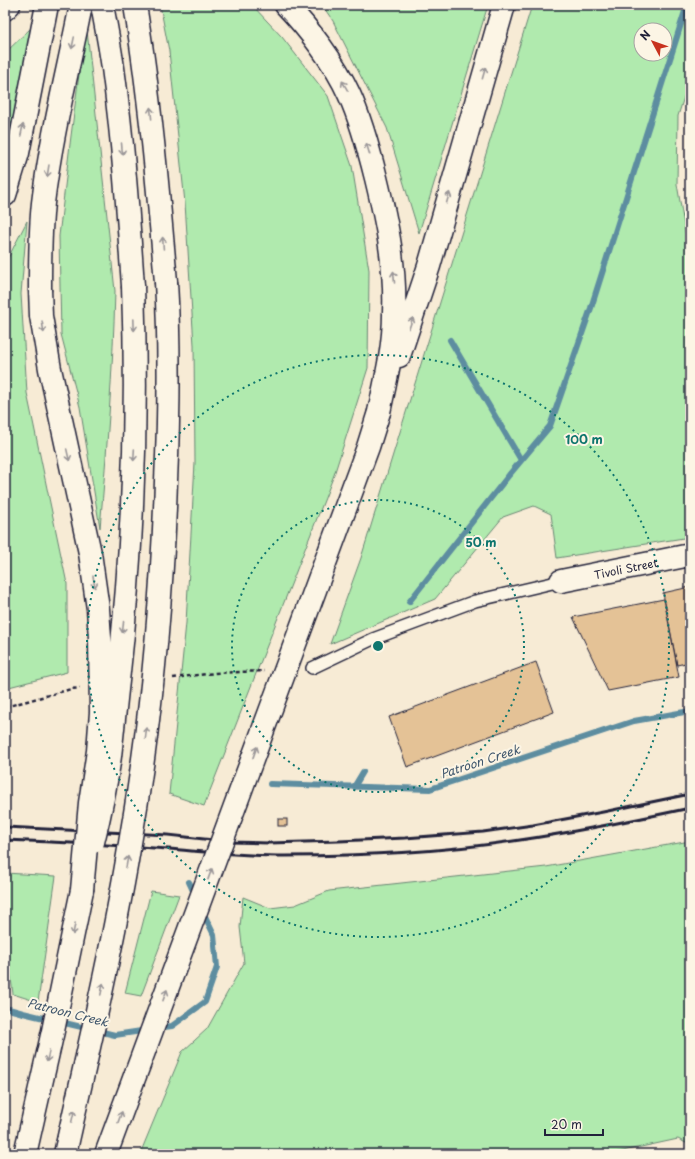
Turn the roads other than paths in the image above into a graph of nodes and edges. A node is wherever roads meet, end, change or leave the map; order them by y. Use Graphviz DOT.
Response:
graph roads {
  1 [pos="9,5"];
  2 [pos="81,5"];
  3 [pos="102,5"];
  4 [pos="135,5"];
  5 [pos="286,5"];
  6 [pos="504,5"];
  7 [pos="5,9"];
  8 [pos="46,13"];
  9 [pos="5,195"];
  10 [pos="379,412"];
  11 [pos="690,555"];
  12 [pos="561,581"];
  13 [pos="312,668"];
  14 [pos="82,890"];
  15 [pos="25,1154"];
  16 [pos="65,1154"];
  17 [pos="106,1154"];
  1 -- 7 [label="main road"];
  2 -- 14 [label="main road, one-way, bridge"];
  3 -- 14 [label="main road, one-way, bridge"];
  16 -- 4 [label="main road, one-way, bridge"];
  10 -- 5 [label="main road, one-way"];
  10 -- 6 [label="main road, one-way"];
  9 -- 8 [label="main road, one-way"];
  17 -- 10 [label="main road, one-way, bridge"];
  11 -- 12 [label="main road, Tivoli Street"];
  12 -- 13 [label="lane"];
  14 -- 15 [label="main road, one-way"];
}
